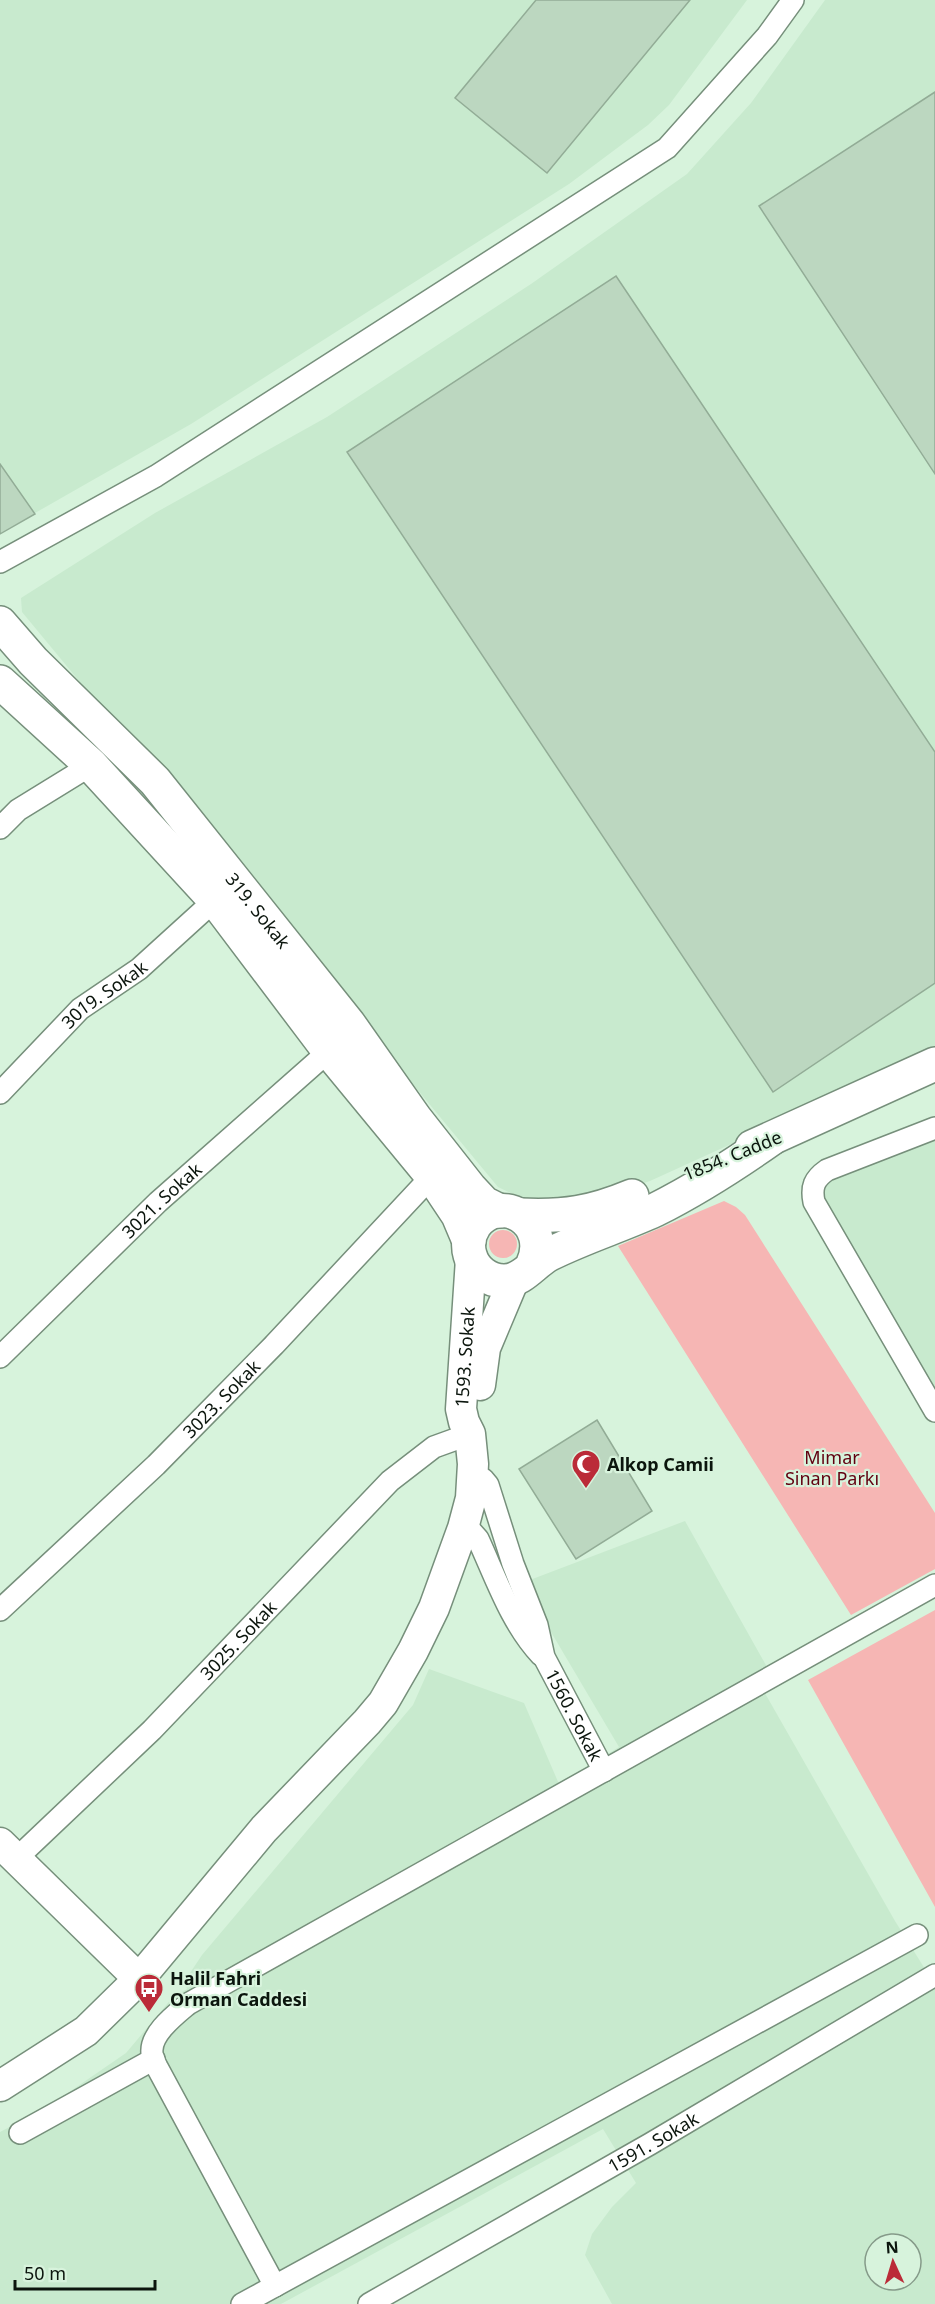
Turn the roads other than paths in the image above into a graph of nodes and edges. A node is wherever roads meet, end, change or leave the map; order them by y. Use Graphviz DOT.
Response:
graph roads {
  1 [pos="793,0"];
  2 [pos="1,564"];
  3 [pos="0,623"];
  4 [pos="0,682"];
  5 [pos="91,765"];
  6 [pos="0,828"];
  7 [pos="215,900"];
  8 [pos="329,1051"];
  9 [pos="935,1064"];
  10 [pos="0,1093"];
  11 [pos="935,1128"];
  12 [pos="771,1140"];
  13 [pos="432,1176"];
  14 [pos="510,1213"];
  15 [pos="470,1250"];
  16 [pos="523,1273"];
  17 [pos="0,1357"];
  18 [pos="935,1411"];
  19 [pos="470,1434"];
  20 [pos="472,1475"];
  21 [pos="463,1528"];
  22 [pos="513,1564"];
  23 [pos="495,1576"];
  24 [pos="935,1585"];
  25 [pos="0,1610"];
  26 [pos="544,1658"];
  27 [pos="604,1771"];
  28 [pos="8,1851"];
  29 [pos="917,1935"];
  30 [pos="935,1975"];
  31 [pos="140,1979"];
  32 [pos="154,2059"];
  33 [pos="0,2086"];
  34 [pos="20,2133"];
  35 [pos="275,2286"];
  36 [pos="400,2297"];
  37 [pos="242,2304"];
  38 [pos="369,2304"];
  1 -- 2 [label="street"];
  3 -- 14 [label="main road, 319. Sokak"];
  4 -- 5 [label="main road, 319. Sokak"];
  5 -- 6 [label="street"];
  5 -- 7 [label="main road, 319. Sokak"];
  7 -- 8 [label="main road, 319. Sokak"];
  7 -- 10 [label="street, 3019. Sokak"];
  8 -- 13 [label="main road, 319. Sokak"];
  8 -- 17 [label="street, 3021. Sokak"];
  9 -- 12 [label="main road, 1854. Cadde"];
  11 -- 18 [label="street"];
  12 -- 14 [label="main road, 1854. Cadde"];
  12 -- 16 [label="main road"];
  13 -- 15 [label="main road, 319. Sokak"];
  13 -- 25 [label="street, 3023. Sokak"];
  14 -- 15 [label="main road"];
  14 -- 16 [label="main road"];
  15 -- 16 [label="main road"];
  15 -- 19 [label="main road, 1593. Sokak"];
  16 -- 19 [label="main road, 1593. Sokak"];
  19 -- 20 [label="main road"];
  19 -- 28 [label="street, 3025. Sokak"];
  20 -- 21 [label="main road"];
  20 -- 22 [label="street"];
  21 -- 23 [label="street"];
  21 -- 31 [label="main road"];
  22 -- 23 [label="street"];
  22 -- 26 [label="street"];
  23 -- 26 [label="street"];
  24 -- 27 [label="street"];
  26 -- 27 [label="street, 1560. Sokak"];
  27 -- 32 [label="street"];
  28 -- 31 [label="main road"];
  29 -- 35 [label="street"];
  30 -- 36 [label="street, 1591. Sokak"];
  31 -- 33 [label="main road"];
  32 -- 34 [label="street"];
  32 -- 35 [label="street"];
  35 -- 37 [label="street"];
  36 -- 38 [label="street, 1591. Sokak"];
}
